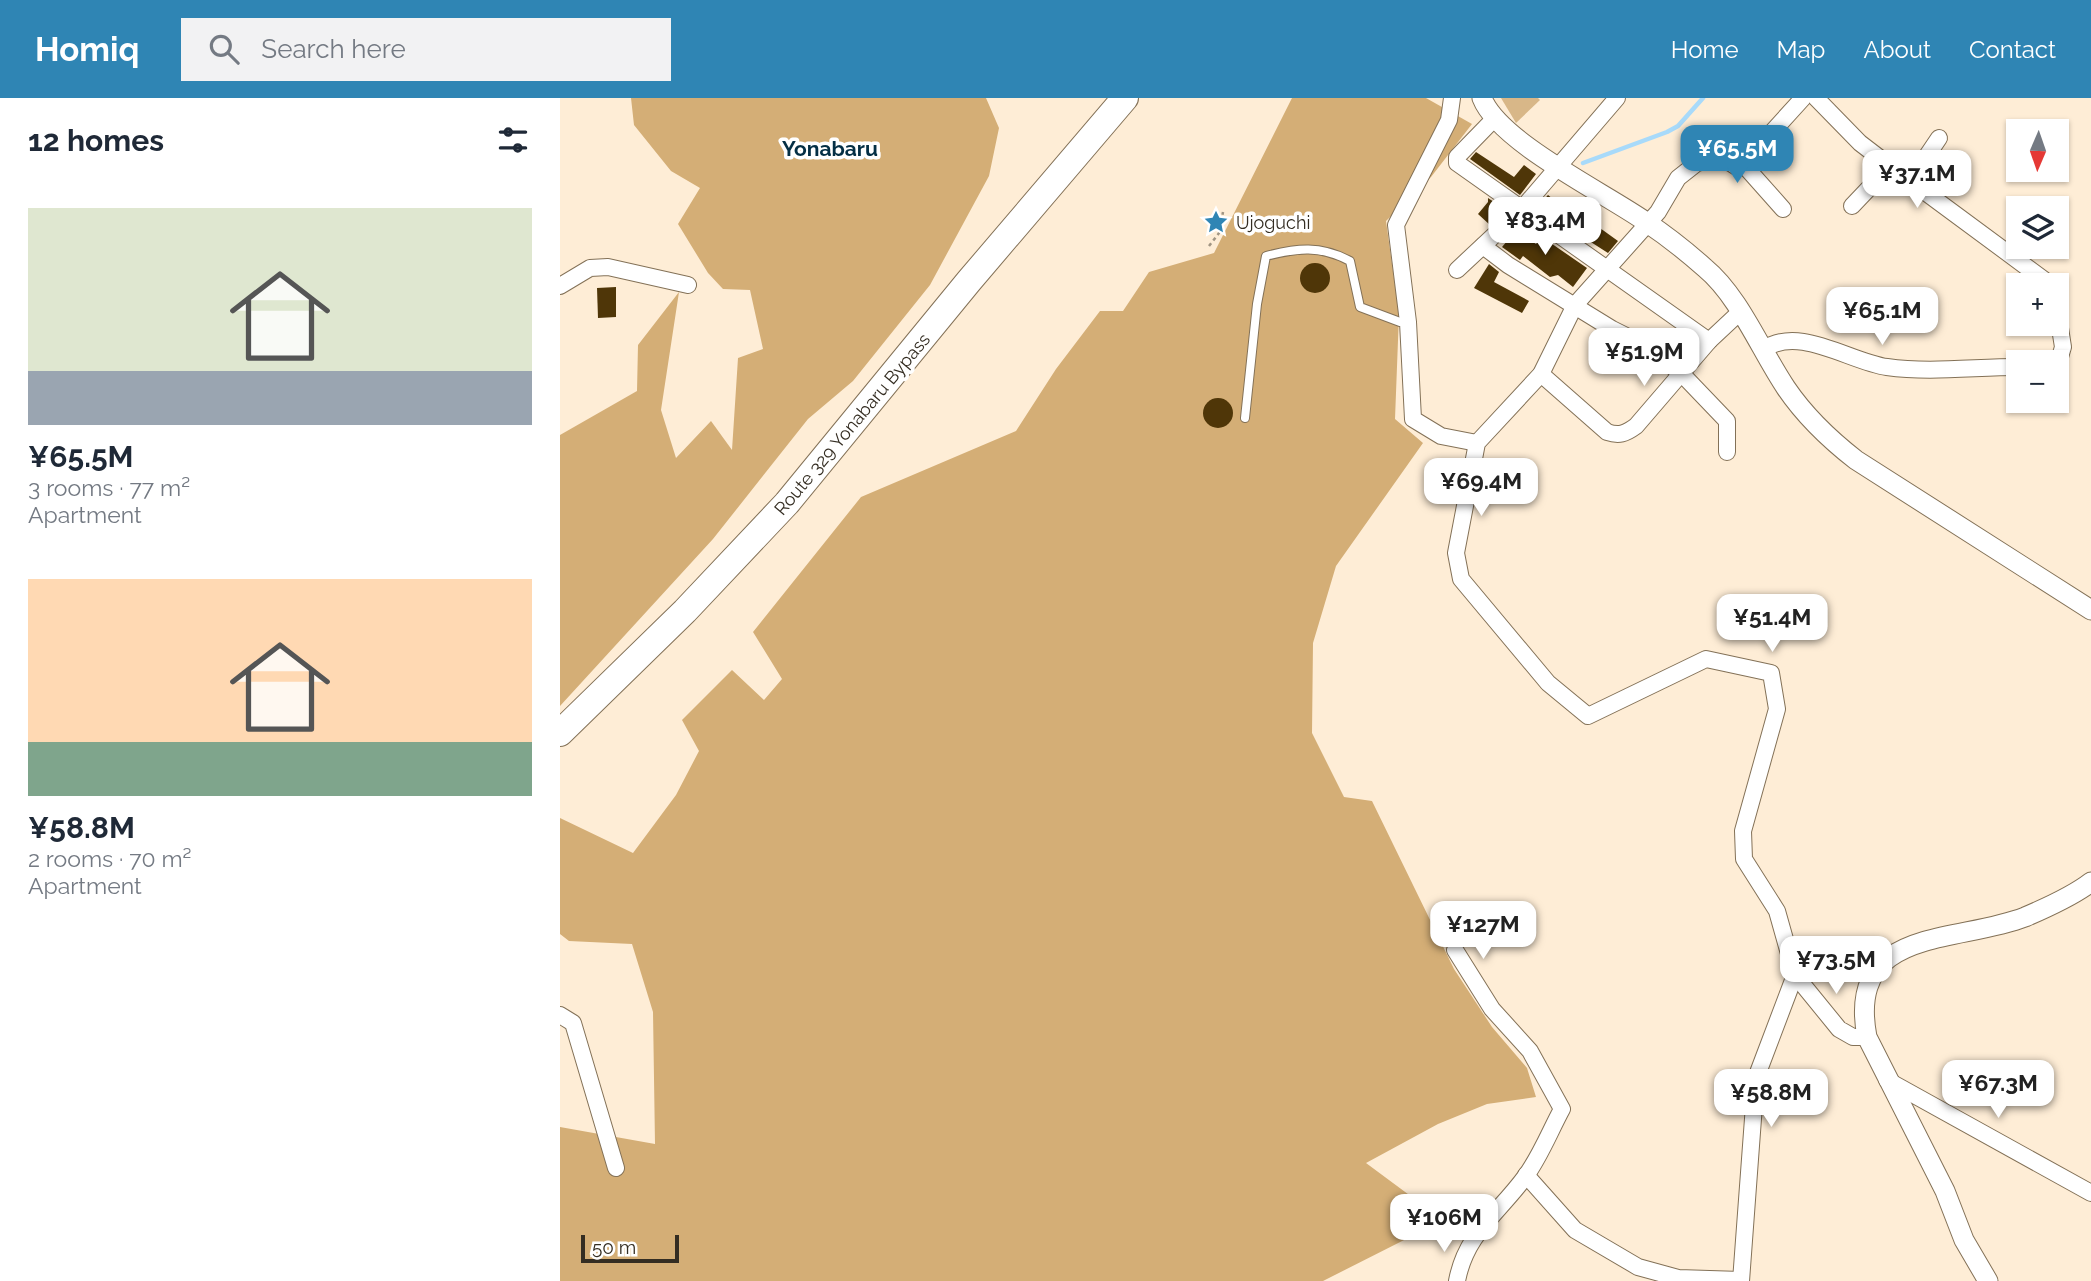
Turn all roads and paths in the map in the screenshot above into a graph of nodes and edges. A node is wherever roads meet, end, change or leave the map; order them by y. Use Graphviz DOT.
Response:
graph roads {
  1 [pos="1125,98"];
  2 [pos="1452,98"];
  3 [pos="1482,98"];
  4 [pos="1617,98"];
  5 [pos="1803,98"];
  6 [pos="1816,98"];
  7 [pos="1494,118"];
  8 [pos="1939,138"];
  9 [pos="1742,164"];
  10 [pos="1889,166"];
  11 [pos="1561,167"];
  12 [pos="1910,181"];
  13 [pos="1852,206"];
  14 [pos="1783,209"];
  15 [pos="1521,210"];
  16 [pos="1223,212"];
  17 [pos="1647,223"];
  18 [pos="1209,246"];
  19 [pos="1483,246"];
  20 [pos="1606,268"];
  21 [pos="586,270"];
  22 [pos="1457,270"];
  23 [pos="2035,273"];
  24 [pos="616,281"];
  25 [pos="688,285"];
  26 [pos="560,286"];
  27 [pos="1575,304"];
  28 [pos="1740,312"];
  29 [pos="1408,321"];
  30 [pos="1710,341"];
  31 [pos="1763,350"];
  32 [pos="2006,367"];
  33 [pos="1681,373"];
  34 [pos="1541,374"];
  35 [pos="1245,418"];
  36 [pos="1477,443"];
  37 [pos="1727,452"];
  38 [pos="2091,610"];
  39 [pos="560,733"];
  40 [pos="2091,882"];
  41 [pos="1455,950"];
  42 [pos="1795,975"];
  43 [pos="560,1015"];
  44 [pos="1867,1037"];
  45 [pos="1887,1080"];
  46 [pos="616,1168"];
  47 [pos="1526,1175"];
  48 [pos="2091,1194"];
  49 [pos="1457,1281"];
  50 [pos="1741,1281"];
  51 [pos="1988,1281"];
  1 -- 39 [label="highway, Route 329 Yonabaru Bypass"];
  2 -- 29 [label="street"];
  3 -- 7 [label="street"];
  4 -- 11 [label="street"];
  5 -- 9 [label="street"];
  6 -- 10 [label="street"];
  7 -- 11 [label="street"];
  7 -- 15 [label="street"];
  8 -- 12 [label="street"];
  9 -- 14 [label="street"];
  9 -- 17 [label="street"];
  10 -- 12 [label="street"];
  10 -- 13 [label="street"];
  11 -- 15 [label="street"];
  11 -- 17 [label="street"];
  12 -- 23 [label="street"];
  15 -- 19 [label="street"];
  15 -- 20 [label="street"];
  16 -- 18 [label="path"];
  17 -- 20 [label="street"];
  17 -- 28 [label="street"];
  19 -- 22 [label="street"];
  19 -- 27 [label="street"];
  20 -- 27 [label="street"];
  20 -- 30 [label="street"];
  21 -- 24 [label="street"];
  21 -- 25 [label="street"];
  21 -- 26 [label="street"];
  27 -- 33 [label="street"];
  27 -- 34 [label="street"];
  28 -- 30 [label="street"];
  28 -- 31 [label="street"];
  29 -- 35 [label="lane"];
  29 -- 36 [label="street"];
  30 -- 33 [label="street"];
  31 -- 32 [label="street"];
  31 -- 38 [label="street"];
  33 -- 34 [label="street"];
  33 -- 37 [label="street"];
  34 -- 36 [label="street"];
  36 -- 42 [label="street"];
  40 -- 44 [label="street"];
  41 -- 47 [label="street"];
  42 -- 44 [label="street"];
  42 -- 50 [label="street"];
  43 -- 46 [label="street"];
  44 -- 45 [label="street"];
  45 -- 48 [label="street"];
  45 -- 51 [label="street"];
  47 -- 49 [label="street"];
  47 -- 50 [label="street"];
}
